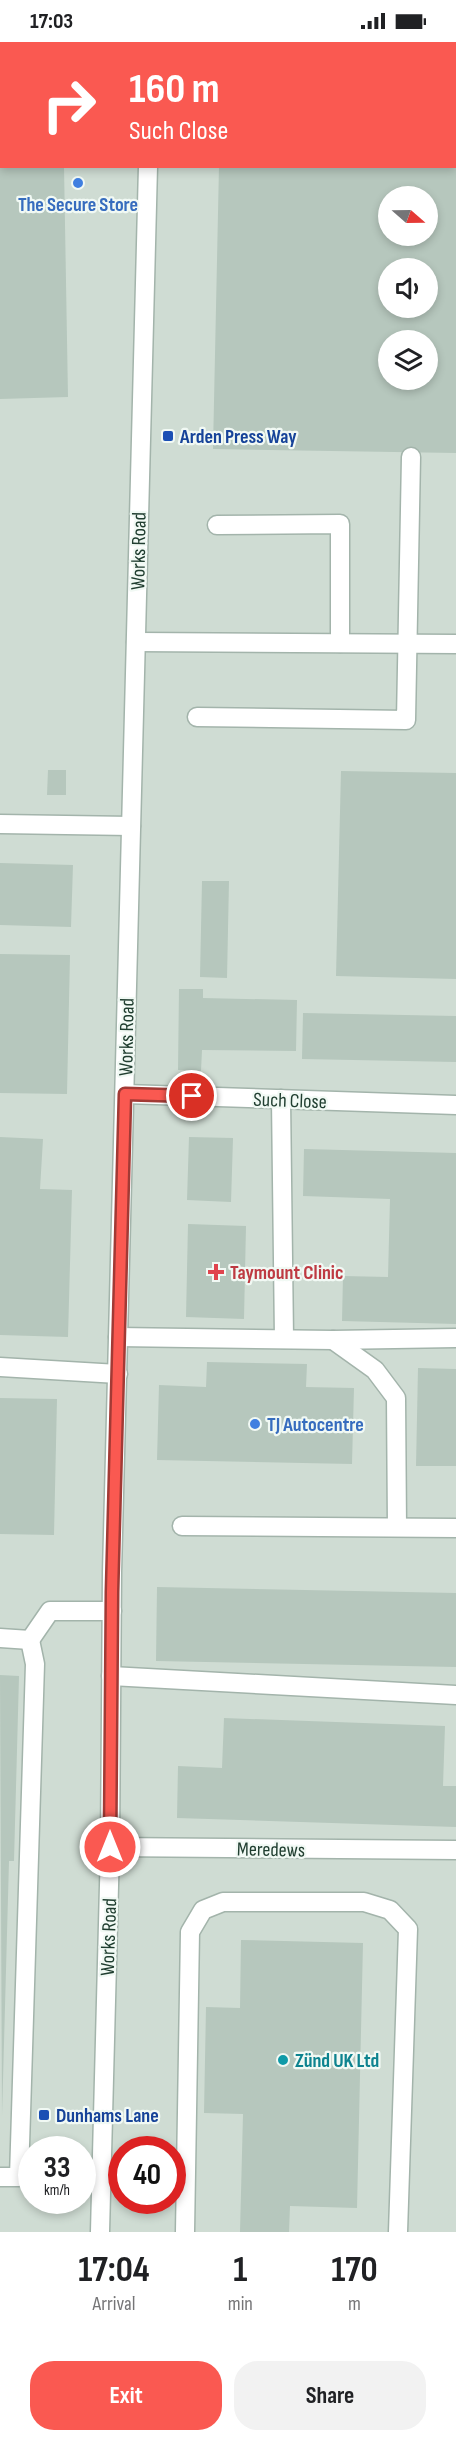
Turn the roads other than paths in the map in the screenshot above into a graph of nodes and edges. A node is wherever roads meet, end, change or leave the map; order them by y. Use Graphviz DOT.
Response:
graph roads {
  1 [pos="148,168"];
  2 [pos="411,457"];
  3 [pos="217,525"];
  4 [pos="136,642"];
  5 [pos="340,643"];
  6 [pos="408,644"];
  7 [pos="456,644"];
  8 [pos="197,717"];
  9 [pos="0,824"];
  10 [pos="131,826"];
  11 [pos="125,1094"];
  12 [pos="281,1099"];
  13 [pos="456,1105"];
  14 [pos="118,1337"];
  15 [pos="456,1338"];
  16 [pos="284,1339"];
  17 [pos="333,1340"];
  18 [pos="0,1366"];
  19 [pos="118,1374"];
  20 [pos="182,1526"];
  21 [pos="397,1527"];
  22 [pos="456,1528"];
  23 [pos="112,1611"];
  24 [pos="0,1638"];
  25 [pos="30,1640"];
  26 [pos="111,1676"];
  27 [pos="456,1695"];
  28 [pos="110,1847"];
  29 [pos="456,1850"];
  30 [pos="0,2177"];
  31 [pos="100,2232"];
  32 [pos="185,2232"];
  33 [pos="398,2232"];
  1 -- 4 [label="street, Works Road"];
  2 -- 6 [label="street"];
  3 -- 5 [label="street"];
  4 -- 5 [label="street"];
  4 -- 10 [label="street, Works Road"];
  5 -- 6 [label="street"];
  6 -- 7 [label="street"];
  6 -- 8 [label="street"];
  9 -- 10 [label="street"];
  10 -- 11 [label="street, Works Road"];
  11 -- 12 [label="street, Such Close"];
  11 -- 14 [label="street, Works Road"];
  12 -- 13 [label="street, Such Close"];
  12 -- 16 [label="street"];
  14 -- 16 [label="street"];
  14 -- 19 [label="street, Works Road"];
  15 -- 17 [label="street"];
  16 -- 17 [label="street"];
  17 -- 21 [label="street"];
  18 -- 19 [label="street"];
  19 -- 23 [label="street, Works Road"];
  20 -- 21 [label="street"];
  21 -- 22 [label="street"];
  23 -- 25 [label="street"];
  23 -- 26 [label="street, Works Road"];
  24 -- 25 [label="street"];
  25 -- 30 [label="street"];
  26 -- 27 [label="street"];
  26 -- 28 [label="street, Works Road"];
  28 -- 29 [label="street, Meredews"];
  28 -- 31 [label="street, Works Road"];
  32 -- 33 [label="street"];
}
